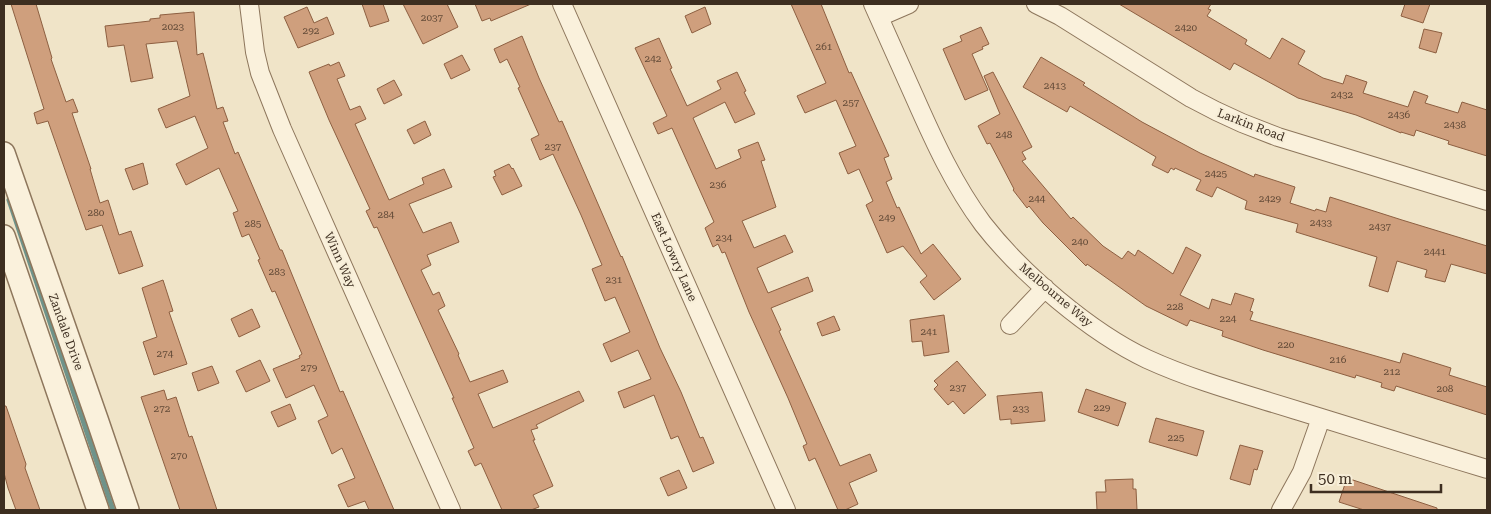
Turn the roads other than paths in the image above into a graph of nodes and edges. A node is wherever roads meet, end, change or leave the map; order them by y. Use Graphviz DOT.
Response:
graph roads {
  1 [pos="249,4"];
  2 [pos="562,4"];
  3 [pos="909,4"];
  4 [pos="1036,4"];
  5 [pos="876,10"];
  6 [pos="4,153"];
  7 [pos="1487,201"];
  8 [pos="4,236"];
  9 [pos="1046,288"];
  10 [pos="1010,325"];
  11 [pos="1321,418"];
  12 [pos="1487,469"];
  13 [pos="98,510"];
  14 [pos="128,510"];
  15 [pos="451,510"];
  16 [pos="786,510"];
  17 [pos="1281,510"];
  1 -- 15 [label="street, Winn Way"];
  2 -- 16 [label="street, East Lowry Lane"];
  3 -- 5 [label="street"];
  4 -- 7 [label="street, Larkin Road"];
  5 -- 9 [label="street, Melbourne Way"];
  6 -- 14 [label="street, Zandale Drive"];
  8 -- 13 [label="street"];
  9 -- 10 [label="street"];
  9 -- 11 [label="street, Melbourne Way"];
  11 -- 12 [label="street, Melbourne Way"];
  11 -- 17 [label="street"];
}
